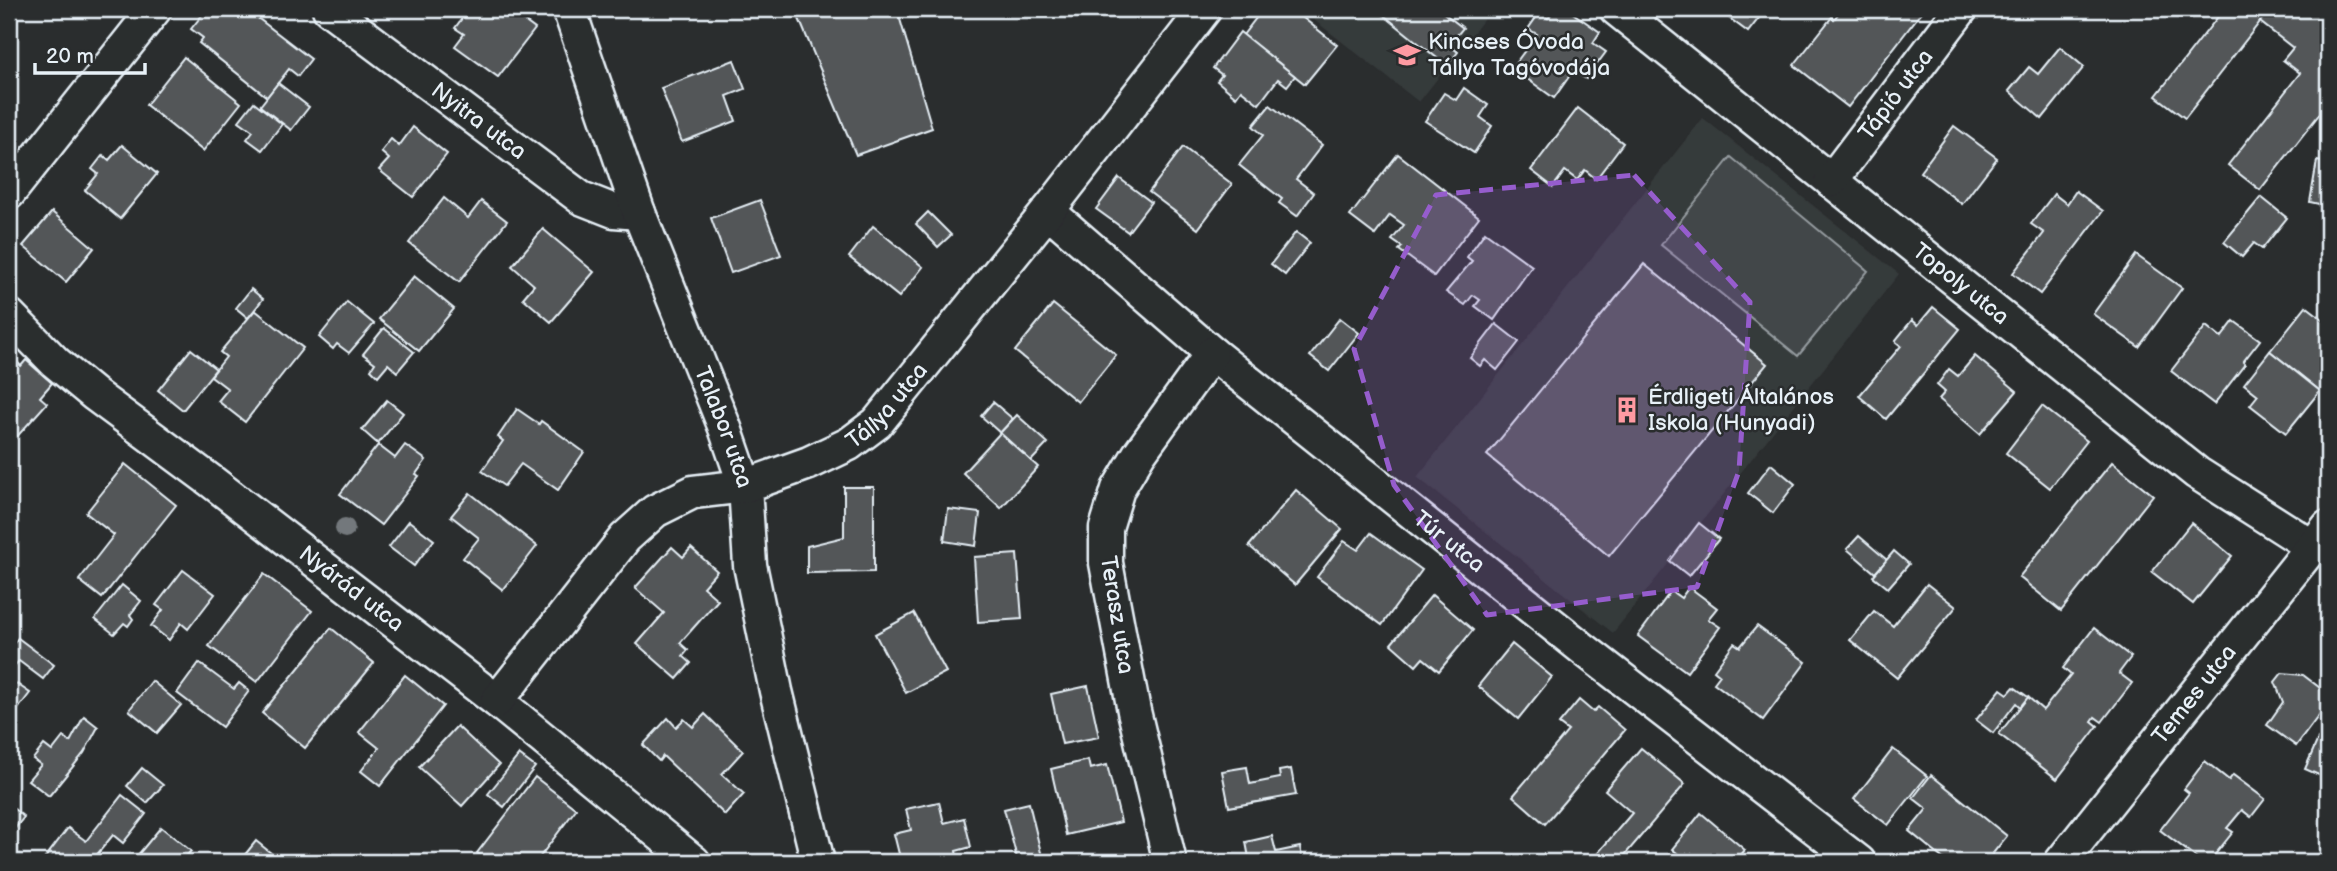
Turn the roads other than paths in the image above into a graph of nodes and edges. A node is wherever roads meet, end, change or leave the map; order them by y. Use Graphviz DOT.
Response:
graph roads {
  1 [pos="155,9"];
  2 [pos="329,9"];
  3 [pos="569,9"];
  4 [pos="1205,9"];
  5 [pos="1616,9"];
  6 [pos="1961,9"];
  7 [pos="1831,181"];
  8 [pos="9,193"];
  9 [pos="1048,211"];
  10 [pos="639,213"];
  11 [pos="9,315"];
  12 [pos="1212,353"];
  13 [pos="745,486"];
  14 [pos="2320,537"];
  15 [pos="497,701"];
  16 [pos="812,859"];
  17 [pos="694,862"];
  18 [pos="1170,862"];
  19 [pos="1859,862"];
  20 [pos="2062,862"];
  1 -- 8 [label="street"];
  2 -- 10 [label="street, Nyitra utca"];
  3 -- 10 [label="street, Talabor utca"];
  4 -- 9 [label="street, Tállya utca"];
  5 -- 7 [label="street, Topoly utca"];
  6 -- 7 [label="street, Tápió utca"];
  7 -- 14 [label="street, Topoly utca"];
  9 -- 12 [label="street, Túr utca"];
  9 -- 13 [label="street, Tállya utca"];
  10 -- 13 [label="street, Talabor utca"];
  11 -- 15 [label="street, Nyárád utca"];
  12 -- 18 [label="street, Terasz utca"];
  12 -- 19 [label="street, Túr utca"];
  13 -- 15 [label="street, Tállya utca"];
  13 -- 16 [label="street, Talabor utca"];
  14 -- 20 [label="street, Temes utca"];
  15 -- 17 [label="street, Nyárád utca"];
}
